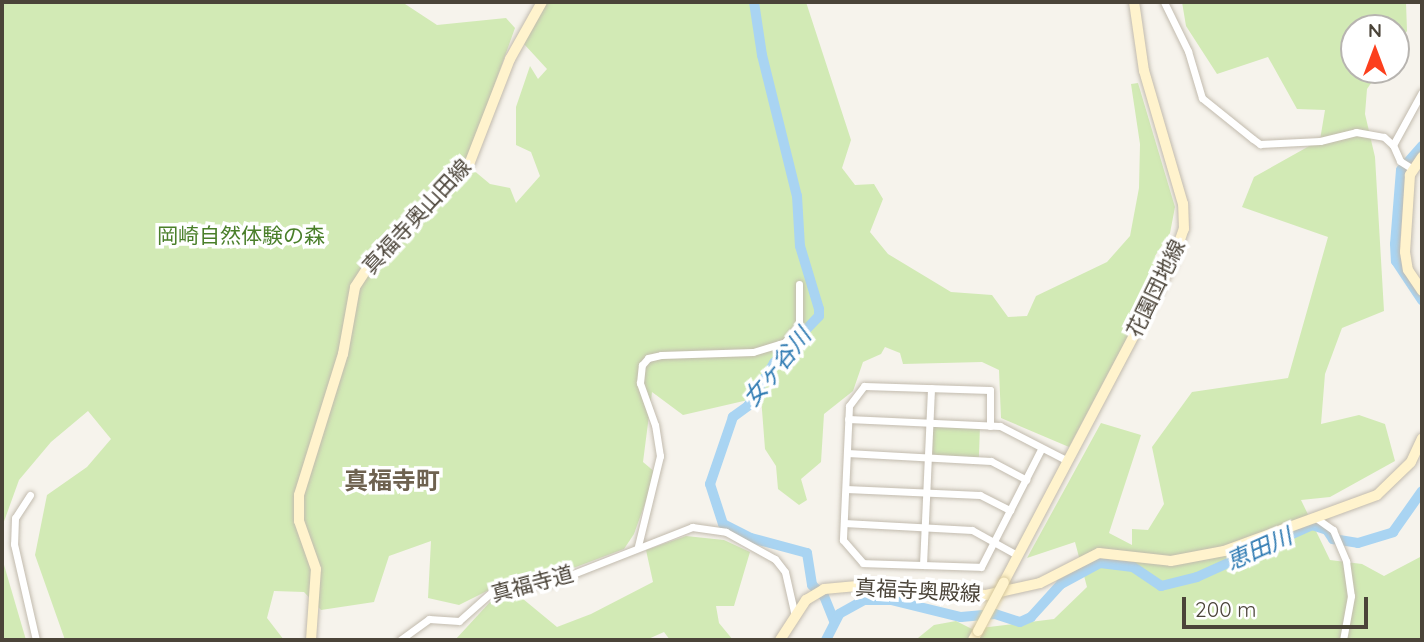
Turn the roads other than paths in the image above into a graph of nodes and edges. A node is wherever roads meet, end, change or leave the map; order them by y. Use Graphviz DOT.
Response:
graph roads {
  1 [pos="542,2"];
  2 [pos="1134,2"];
  3 [pos="1164,2"];
  4 [pos="1422,92"];
  5 [pos="1393,145"];
  6 [pos="1422,157"];
  7 [pos="1411,169"];
  8 [pos="799,284"];
  9 [pos="1422,291"];
  10 [pos="931,388"];
  11 [pos="848,419"];
  12 [pos="929,423"];
  13 [pos="990,426"];
  14 [pos="1422,438"];
  15 [pos="1041,449"];
  16 [pos="847,453"];
  17 [pos="928,458"];
  18 [pos="1066,460"];
  19 [pos="1026,480"];
  20 [pos="846,489"];
  21 [pos="926,493"];
  22 [pos="30,495"];
  23 [pos="1010,510"];
  24 [pos="1316,518"];
  25 [pos="844,523"];
  26 [pos="925,527"];
  27 [pos="994,542"];
  28 [pos="638,546"];
  29 [pos="1017,555"];
  30 [pos="923,565"];
  31 [pos="796,617"];
  32 [pos="976,636"];
  33 [pos="36,640"];
  34 [pos="311,640"];
  35 [pos="400,640"];
  36 [pos="780,640"];
  37 [pos="1343,640"];
  1 -- 34 [label="street, 真福寺奥山田線"];
  2 -- 18 [label="street, 花園団地線"];
  3 -- 5 [label="street"];
  4 -- 5 [label="street"];
  5 -- 7 [label="street"];
  6 -- 7 [label="street"];
  7 -- 9 [label="street"];
  8 -- 28 [label="street"];
  10 -- 11 [label="street"];
  10 -- 12 [label="street"];
  10 -- 13 [label="street"];
  11 -- 12 [label="street"];
  11 -- 16 [label="street"];
  12 -- 13 [label="street"];
  12 -- 17 [label="street"];
  13 -- 15 [label="street"];
  14 -- 24 [label="street, 真福寺奥殿線"];
  15 -- 18 [label="street"];
  15 -- 19 [label="street"];
  16 -- 17 [label="street"];
  16 -- 20 [label="street"];
  17 -- 19 [label="street"];
  17 -- 21 [label="street"];
  18 -- 29 [label="street, 花園団地線"];
  19 -- 23 [label="street"];
  20 -- 21 [label="street"];
  20 -- 25 [label="street"];
  21 -- 23 [label="street"];
  21 -- 26 [label="street"];
  22 -- 33 [label="street"];
  23 -- 27 [label="street"];
  24 -- 31 [label="street, 真福寺奥殿線"];
  24 -- 37 [label="street"];
  25 -- 26 [label="street"];
  25 -- 30 [label="street"];
  26 -- 27 [label="street"];
  26 -- 30 [label="street"];
  27 -- 29 [label="street"];
  27 -- 30 [label="street"];
  28 -- 31 [label="street, 真福寺道"];
  28 -- 35 [label="street, 真福寺道"];
  29 -- 32 [label="street, 花園団地線, bridge"];
  31 -- 36 [label="street, 真福寺奥殿線"];
}
